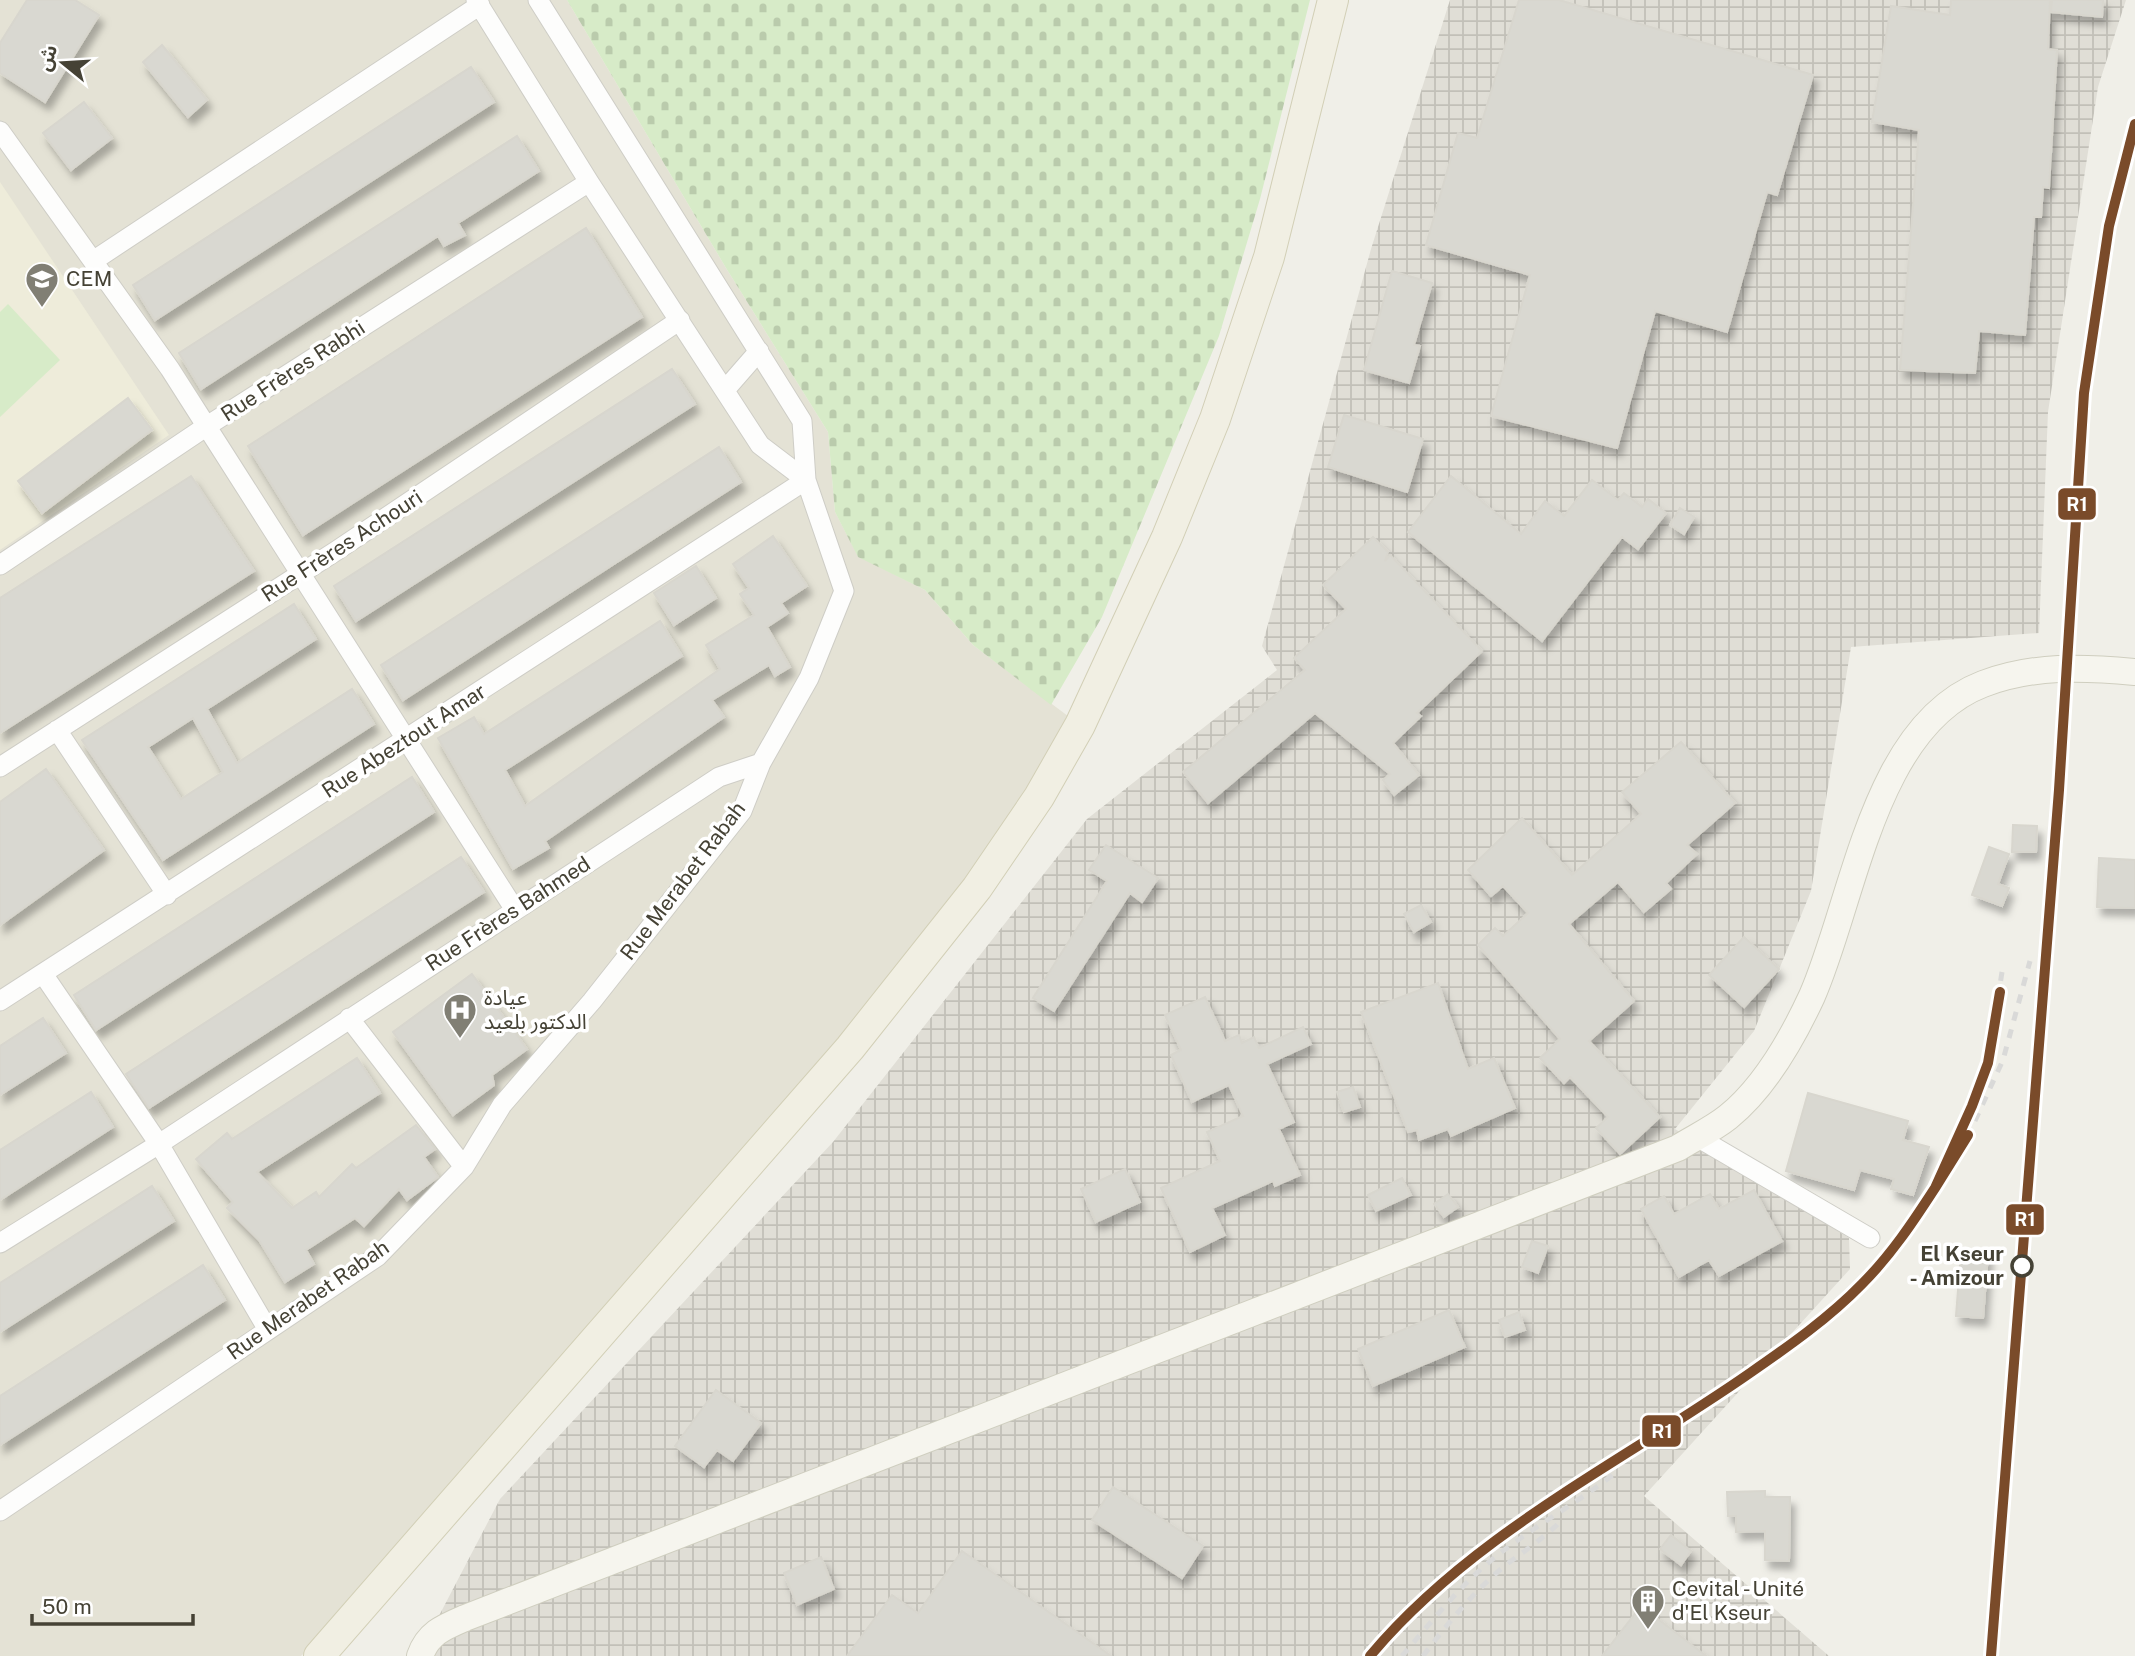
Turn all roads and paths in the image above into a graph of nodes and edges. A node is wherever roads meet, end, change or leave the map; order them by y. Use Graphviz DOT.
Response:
graph roads {
  1 [pos="538,0"];
  2 [pos="1333,0"];
  3 [pos="478,3"];
  4 [pos="0,131"];
  5 [pos="589,182"];
  6 [pos="93,261"];
  7 [pos="680,320"];
  8 [pos="759,351"];
  9 [pos="725,390"];
  10 [pos="206,426"];
  11 [pos="806,480"];
  12 [pos="0,565"];
  13 [pos="300,573"];
  14 [pos="2135,672"];
  15 [pos="57,730"];
  16 [pos="406,739"];
  17 [pos="761,763"];
  18 [pos="0,767"];
  19 [pos="167,895"];
  20 [pos="515,909"];
  21 [pos="43,974"];
  22 [pos="0,1001"];
  23 [pos="349,1018"];
  24 [pos="1697,1137"];
  25 [pos="159,1144"];
  26 [pos="464,1167"];
  27 [pos="1870,1238"];
  28 [pos="0,1243"];
  29 [pos="268,1330"];
  30 [pos="0,1511"];
  31 [pos="403,1557"];
  32 [pos="420,1652"];
  33 [pos="301,1656"];
  34 [pos="318,1656"];
  1 -- 8 [label="street"];
  2 -- 31 [label="main road"];
  3 -- 5 [label="street"];
  3 -- 6 [label="street"];
  4 -- 6 [label="street"];
  5 -- 7 [label="street"];
  5 -- 10 [label="street, Rue Frères Rabhi"];
  6 -- 10 [label="street"];
  7 -- 9 [label="street"];
  7 -- 13 [label="street, Rue Frères Achouri"];
  8 -- 9 [label="street"];
  8 -- 11 [label="street"];
  9 -- 11 [label="street"];
  10 -- 12 [label="street, Rue Frères Rabhi"];
  10 -- 13 [label="street"];
  11 -- 16 [label="street, Rue Abeztout Amar"];
  11 -- 17 [label="street"];
  13 -- 15 [label="street, Rue Frères Achouri"];
  13 -- 16 [label="street"];
  14 -- 24 [label="main road"];
  15 -- 18 [label="street, Rue Frères Achouri"];
  15 -- 19 [label="street"];
  16 -- 19 [label="street, Rue Abeztout Amar"];
  16 -- 20 [label="street"];
  17 -- 20 [label="street, Rue Frères Bahmed"];
  17 -- 26 [label="street, Rue Merabet Rabah"];
  19 -- 21 [label="street, Rue Abeztout Amar"];
  20 -- 23 [label="street, Rue Frères Bahmed"];
  21 -- 22 [label="street, Rue Abeztout Amar"];
  21 -- 25 [label="street"];
  23 -- 25 [label="street, Rue Frères Bahmed"];
  23 -- 26 [label="street"];
  24 -- 27 [label="street"];
  24 -- 32 [label="main road"];
  25 -- 28 [label="street, Rue Frères Bahmed"];
  25 -- 29 [label="street"];
  26 -- 29 [label="street, Rue Merabet Rabah"];
  29 -- 30 [label="street, Rue Merabet Rabah"];
  31 -- 33 [label="main road"];
  31 -- 34 [label="main road"];
}
